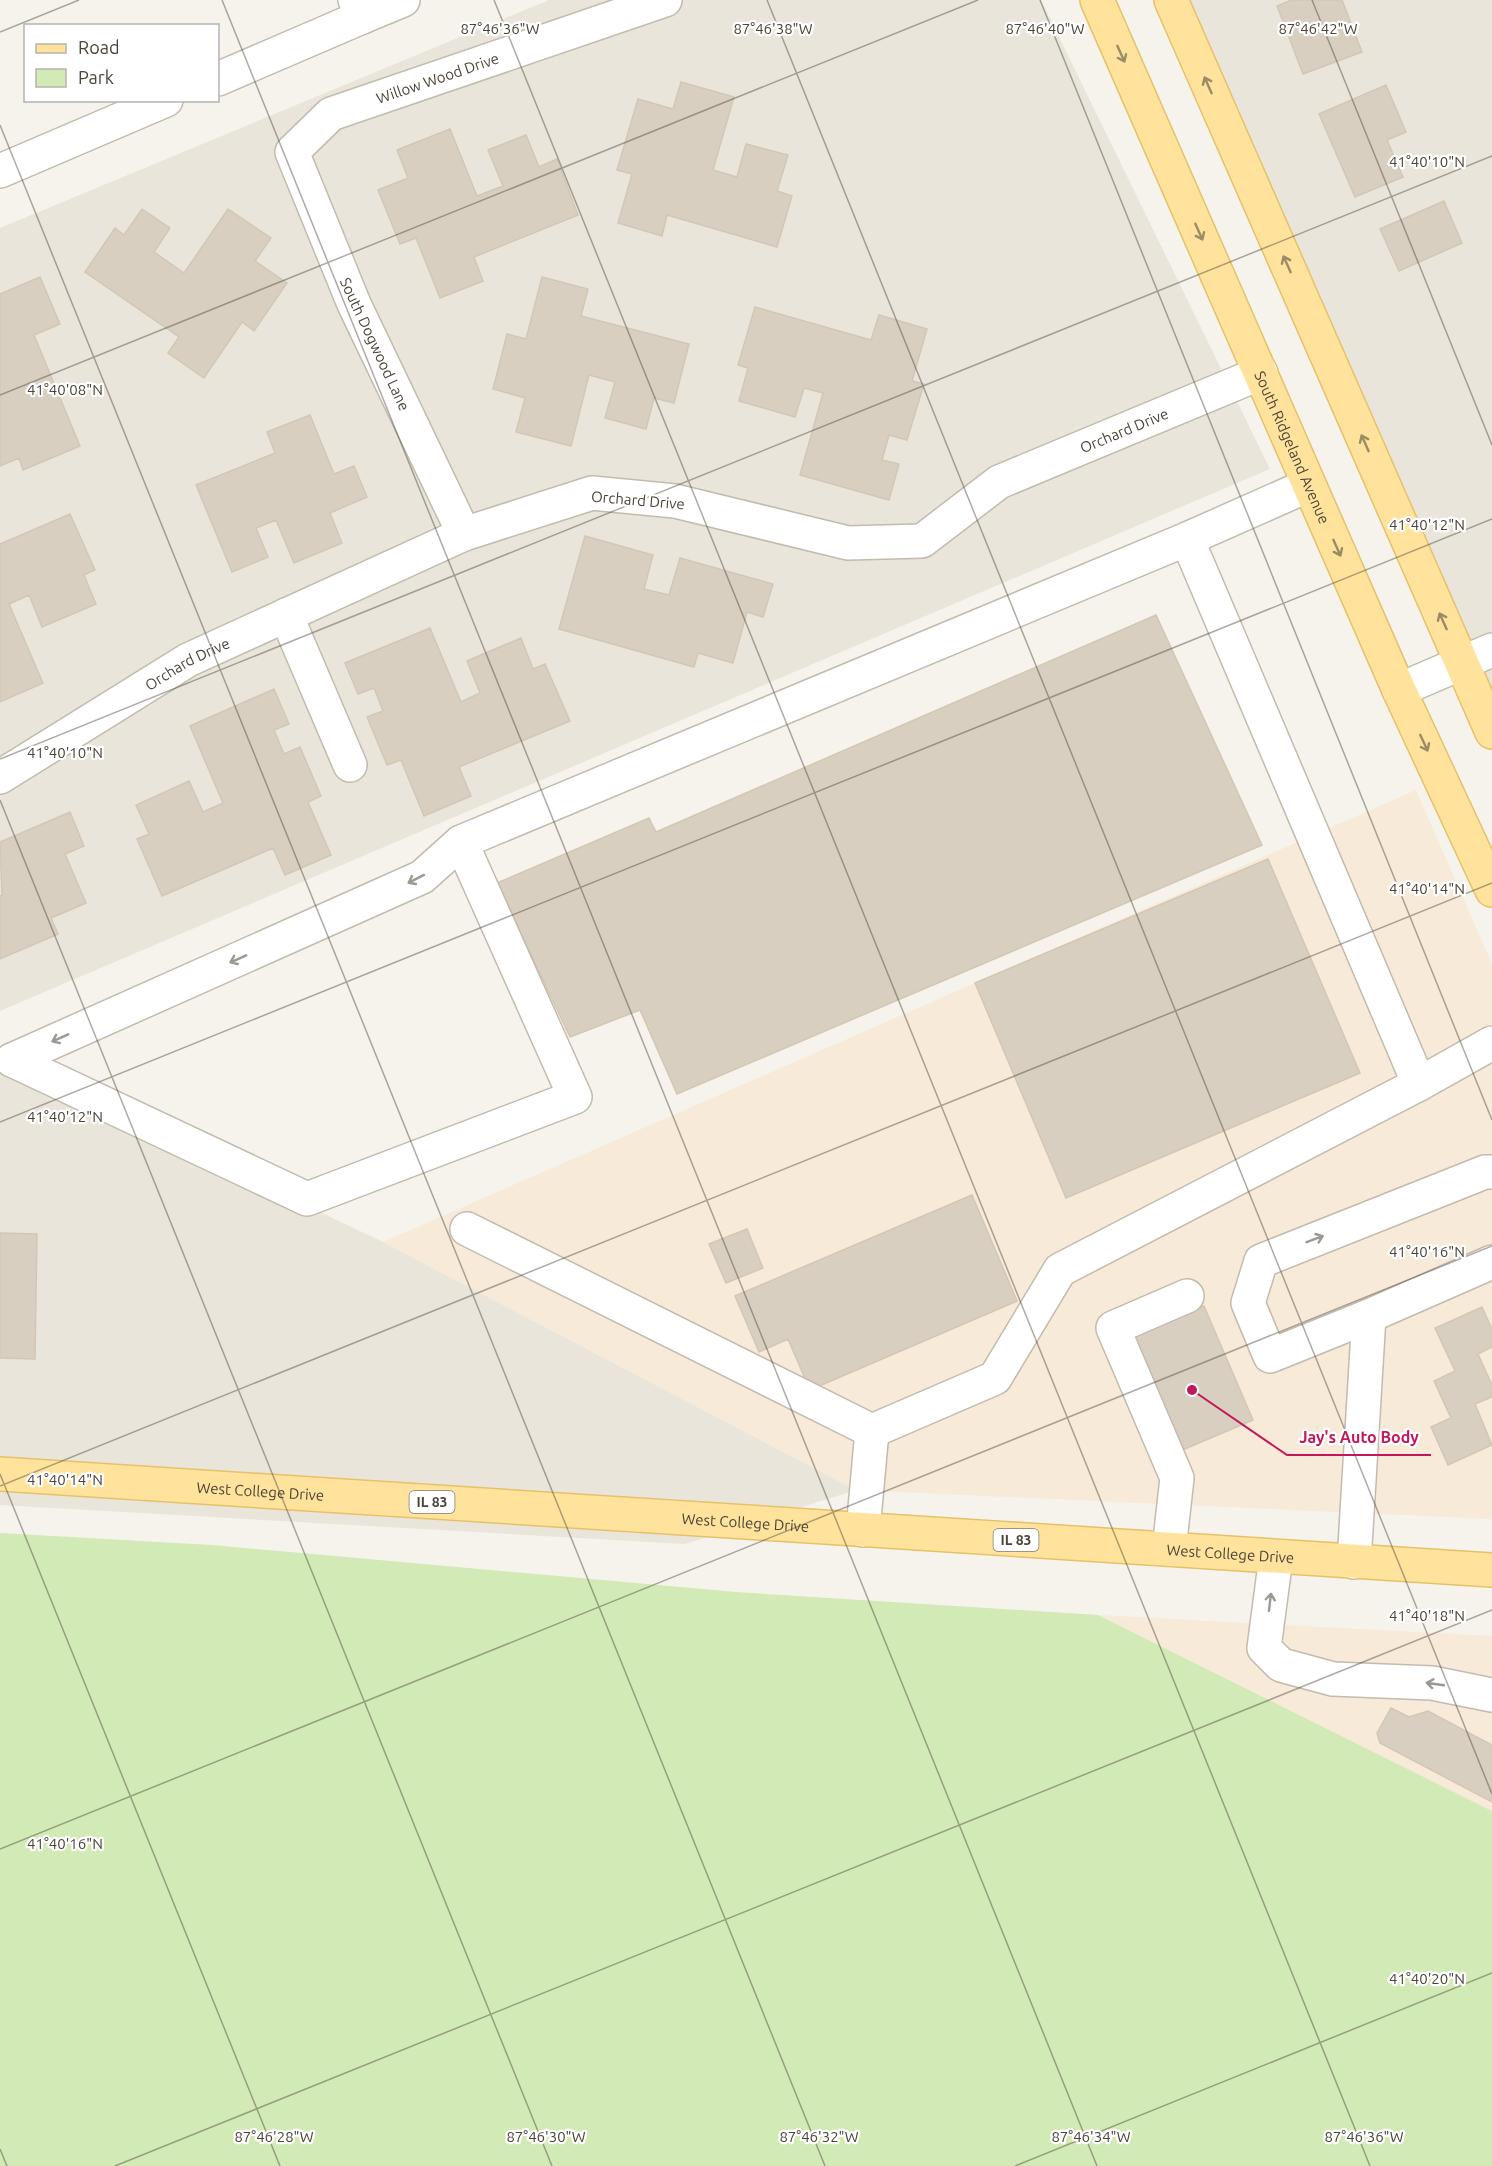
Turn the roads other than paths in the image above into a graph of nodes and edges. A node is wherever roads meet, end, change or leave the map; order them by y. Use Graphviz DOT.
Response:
graph roads {
  1 [pos="403,0"];
  2 [pos="665,0"];
  3 [pos="1097,0"];
  4 [pos="1171,0"];
  5 [pos="359,8"];
  6 [pos="219,78"];
  7 [pos="161,102"];
  8 [pos="292,152"];
  9 [pos="0,171"];
  10 [pos="1261,373"];
  11 [pos="1310,484"];
  12 [pos="464,534"];
  13 [pos="1187,539"];
  14 [pos="286,615"];
  15 [pos="1492,650"];
  16 [pos="1462,663"];
  17 [pos="1399,690"];
  18 [pos="1492,732"];
  19 [pos="350,765"];
  20 [pos="0,777"];
  21 [pos="460,842"];
  22 [pos="1492,890"];
  23 [pos="1492,1043"];
  24 [pos="1419,1084"];
  25 [pos="1492,1172"];
  26 [pos="467,1229"];
  27 [pos="1492,1262"];
  28 [pos="1187,1296"];
  29 [pos="1369,1316"];
  30 [pos="872,1431"];
  31 [pos="0,1474"];
  32 [pos="863,1530"];
  33 [pos="1169,1549"];
  34 [pos="1276,1557"];
  35 [pos="1354,1562"];
  36 [pos="1492,1570"];
  37 [pos="1492,1695"];
  1 -- 5 [label="street"];
  2 -- 8 [label="street, Willow Wood Drive"];
  3 -- 10 [label="main road, South Ridgeland Avenue, one-way"];
  16 -- 4 [label="main road, one-way"];
  5 -- 6 [label="street"];
  7 -- 9 [label="street"];
  8 -- 12 [label="street, South Dogwood Lane"];
  10 -- 11 [label="main road, South Ridgeland Avenue"];
  10 -- 12 [label="street, Orchard Drive"];
  11 -- 13 [label="street"];
  11 -- 17 [label="main road, South Ridgeland Avenue, one-way"];
  12 -- 14 [label="street, Orchard Drive"];
  13 -- 21 [label="street"];
  13 -- 24 [label="street"];
  14 -- 19 [label="street"];
  14 -- 20 [label="street, Orchard Drive"];
  15 -- 16 [label="street"];
  16 -- 17 [label="street"];
  16 -- 18 [label="main road"];
  17 -- 22 [label="main road, South Ridgeland Avenue, one-way"];
  21 -- 21 [label="street, one-way"];
  23 -- 24 [label="street"];
  24 -- 30 [label="street"];
  29 -- 25 [label="street, one-way"];
  26 -- 30 [label="street"];
  27 -- 29 [label="street"];
  28 -- 33 [label="street"];
  29 -- 35 [label="street"];
  30 -- 32 [label="street"];
  31 -- 32 [label="main road, West College Drive / IL 83"];
  32 -- 33 [label="main road, West College Drive / IL 83"];
  33 -- 34 [label="main road, West College Drive / IL 83"];
  34 -- 35 [label="main road, West College Drive / IL 83"];
  37 -- 34 [label="street, one-way"];
  35 -- 36 [label="main road, West College Drive / IL 83"];
}
